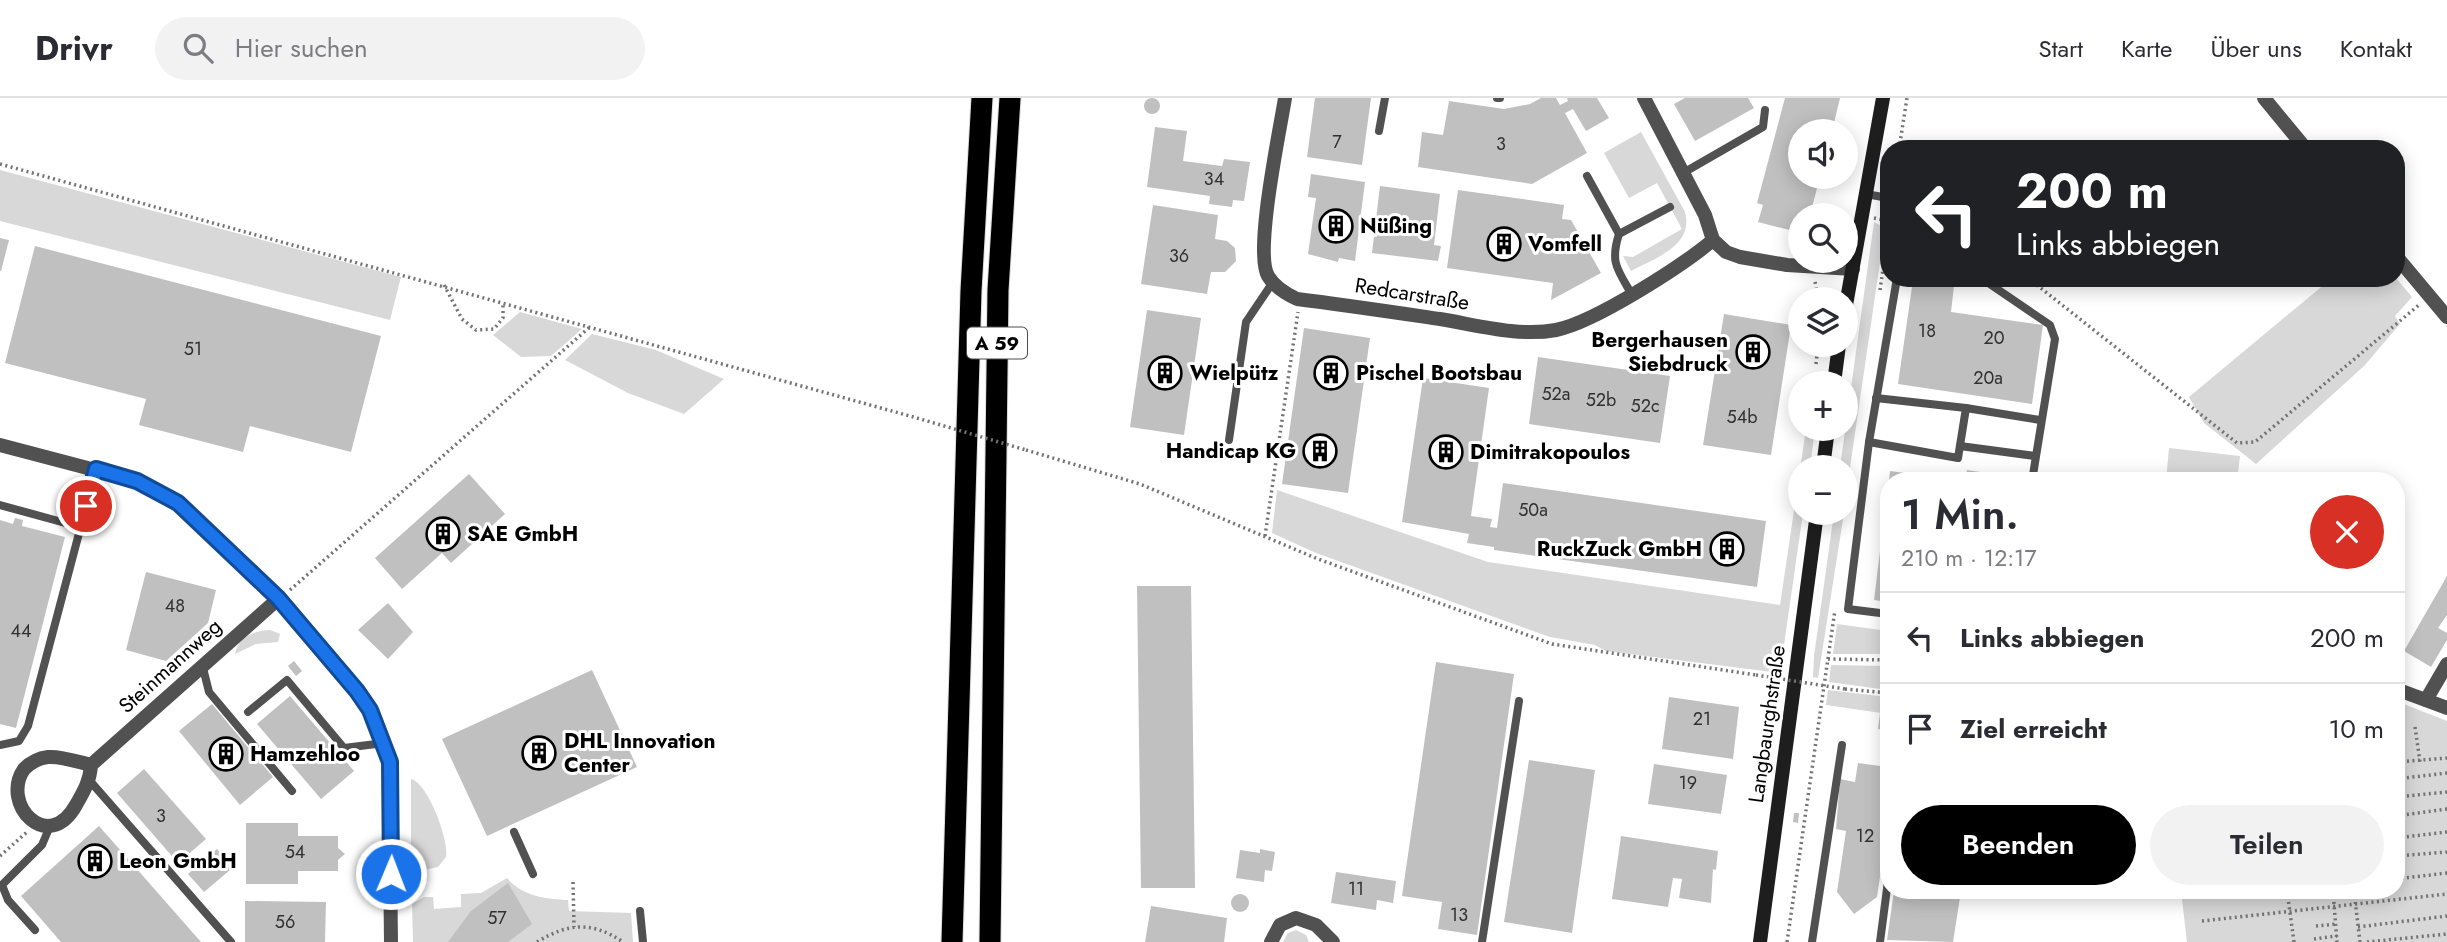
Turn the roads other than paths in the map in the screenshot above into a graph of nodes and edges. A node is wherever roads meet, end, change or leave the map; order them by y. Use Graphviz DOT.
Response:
graph roads {
  1 [pos="982,98"];
  2 [pos="1010,98"];
  3 [pos="1285,98"];
  4 [pos="1385,98"];
  5 [pos="1644,98"];
  6 [pos="1884,98"];
  7 [pos="2264,98"];
  8 [pos="1765,110"];
  9 [pos="1379,131"];
  10 [pos="2299,140"];
  11 [pos="1683,173"];
  12 [pos="1587,176"];
  13 [pos="1866,194"];
  14 [pos="1880,197"];
  15 [pos="1670,207"];
  16 [pos="1619,234"];
  17 [pos="1713,240"];
  18 [pos="1858,240"];
  19 [pos="1788,265"];
  20 [pos="2405,267"];
  21 [pos="1273,282"];
  22 [pos="1895,287"];
  23 [pos="1994,287"];
  24 [pos="1631,293"];
  25 [pos="2447,317"];
  26 [pos="1876,398"];
  27 [pos="1966,408"];
  28 [pos="2040,420"];
  29 [pos="1229,440"];
  30 [pos="1869,442"];
  31 [pos="0,445"];
  32 [pos="1960,446"];
  33 [pos="2035,456"];
  34 [pos="96,469"];
  35 [pos="2033,472"];
  36 [pos="0,505"];
  37 [pos="1815,525"];
  38 [pos="80,527"];
  39 [pos="278,598"];
  40 [pos="1880,613"];
  41 [pos="202,664"];
  42 [pos="2447,664"];
  43 [pos="2405,692"];
  44 [pos="2426,700"];
  45 [pos="1519,701"];
  46 [pos="2447,708"];
  47 [pos="248,712"];
  48 [pos="384,743"];
  49 [pos="0,745"];
  50 [pos="1842,745"];
  51 [pos="91,765"];
  52 [pos="90,781"];
  53 [pos="292,791"];
  54 [pos="43,826"];
  55 [pos="514,832"];
  56 [pos="533,874"];
  57 [pos="1886,899"];
  58 [pos="640,911"];
  59 [pos="35,930"];
  60 [pos="231,942"];
  61 [pos="391,942"];
  62 [pos="643,942"];
  63 [pos="952,942"];
  64 [pos="990,942"];
  65 [pos="1270,942"];
  66 [pos="1333,942"];
  67 [pos="1482,942"];
  68 [pos="1760,942"];
  69 [pos="1812,942"];
  70 [pos="1880,942"];
  1 -- 63 [label="highway, A 59"];
  2 -- 64 [label="highway, A 59"];
  3 -- 21 [label="street"];
  4 -- 9 [label="lane"];
  5 -- 11 [label="street"];
  6 -- 13 [label="main road"];
  7 -- 10 [label="street"];
  8 -- 11 [label="lane"];
  11 -- 17 [label="street"];
  12 -- 16 [label="lane"];
  13 -- 14 [label="lane"];
  13 -- 18 [label="main road"];
  15 -- 16 [label="lane"];
  16 -- 24 [label="lane"];
  17 -- 19 [label="street"];
  17 -- 24 [label="street, Redcarstraße"];
  20 -- 25 [label="street"];
  21 -- 24 [label="street, Redcarstraße"];
  21 -- 29 [label="lane"];
  22 -- 26 [label="lane"];
  23 -- 28 [label="lane"];
  26 -- 27 [label="lane"];
  26 -- 30 [label="lane"];
  27 -- 28 [label="lane"];
  27 -- 32 [label="lane"];
  28 -- 33 [label="lane"];
  30 -- 32 [label="lane"];
  30 -- 40 [label="lane"];
  31 -- 34 [label="street"];
  32 -- 33 [label="lane"];
  33 -- 35 [label="lane"];
  34 -- 38 [label="lane"];
  34 -- 39 [label="street"];
  36 -- 38 [label="lane"];
  37 -- 68 [label="main road, Langbaurghstraße"];
  38 -- 49 [label="lane"];
  39 -- 41 [label="street, Steinmannweg"];
  39 -- 48 [label="street"];
  41 -- 51 [label="street, Steinmannweg"];
  41 -- 53 [label="lane"];
  42 -- 44 [label="street"];
  43 -- 44 [label="street"];
  44 -- 46 [label="street"];
  45 -- 67 [label="lane"];
  47 -- 48 [label="lane"];
  48 -- 61 [label="street"];
  50 -- 69 [label="lane"];
  51 -- 52 [label="street"];
  51 -- 54 [label="street"];
  52 -- 54 [label="street"];
  52 -- 60 [label="lane"];
  54 -- 59 [label="lane"];
  55 -- 56 [label="lane"];
  57 -- 70 [label="lane"];
  58 -- 62 [label="lane"];
  65 -- 66 [label="street"];
}
